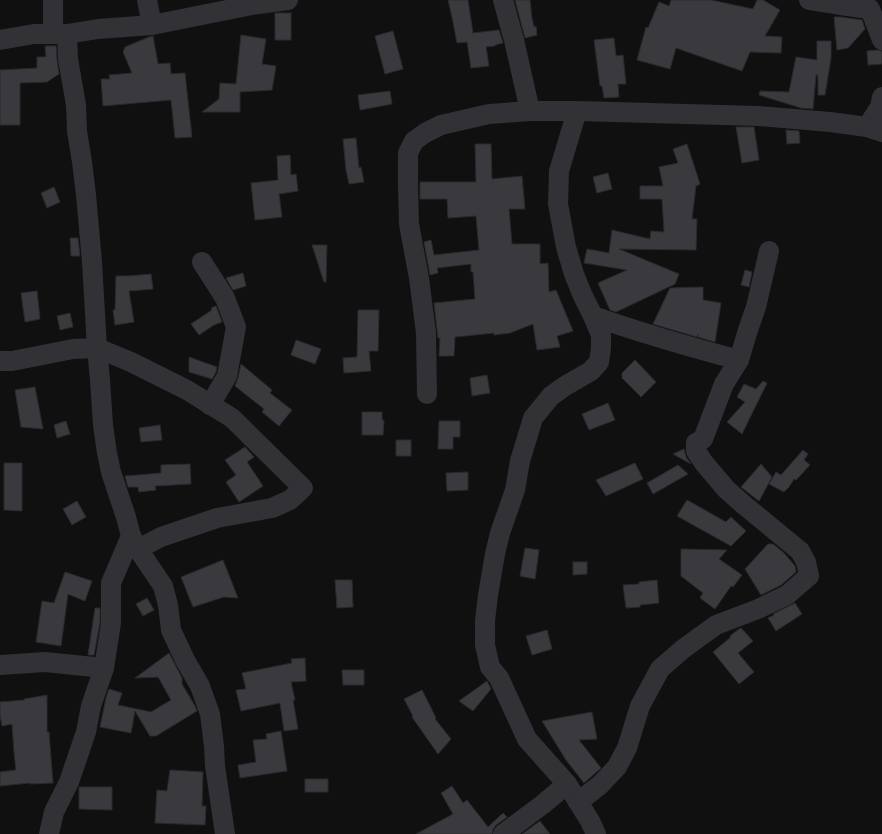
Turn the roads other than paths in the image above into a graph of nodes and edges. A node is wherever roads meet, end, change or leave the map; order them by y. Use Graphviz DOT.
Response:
graph roads {
  1 [pos="53,0"];
  2 [pos="147,0"];
  3 [pos="288,0"];
  4 [pos="503,0"];
  5 [pos="809,0"];
  6 [pos="152,25"];
  7 [pos="60,34"];
  8 [pos="0,40"];
  9 [pos="882,40"];
  10 [pos="882,96"];
  11 [pos="530,111"];
  12 [pos="577,111"];
  13 [pos="874,130"];
  14 [pos="769,251"];
  15 [pos="202,262"];
  16 [pos="593,316"];
  17 [pos="97,348"];
  18 [pos="739,360"];
  19 [pos="0,361"];
  20 [pos="428,394"];
  21 [pos="210,405"];
  22 [pos="134,542"];
  23 [pos="0,664"];
  24 [pos="104,668"];
  25 [pos="567,784"];
  26 [pos="578,802"];
  27 [pos="49,834"];
  28 [pos="224,834"];
  29 [pos="503,834"];
  30 [pos="596,834"];
  1 -- 7 [label="street"];
  2 -- 6 [label="street"];
  3 -- 6 [label="street"];
  4 -- 11 [label="street"];
  5 -- 9 [label="street"];
  6 -- 7 [label="street"];
  7 -- 8 [label="street"];
  7 -- 17 [label="street"];
  10 -- 13 [label="street"];
  11 -- 12 [label="street"];
  11 -- 20 [label="street"];
  12 -- 13 [label="street"];
  12 -- 16 [label="street"];
  14 -- 18 [label="street"];
  15 -- 21 [label="street"];
  16 -- 18 [label="street"];
  16 -- 25 [label="street"];
  17 -- 19 [label="street"];
  17 -- 21 [label="street"];
  17 -- 22 [label="street"];
  18 -- 26 [label="street"];
  21 -- 22 [label="street"];
  22 -- 24 [label="street"];
  22 -- 28 [label="street"];
  23 -- 24 [label="street"];
  24 -- 27 [label="street"];
  25 -- 26 [label="street"];
  25 -- 29 [label="street"];
  26 -- 30 [label="street"];
}
